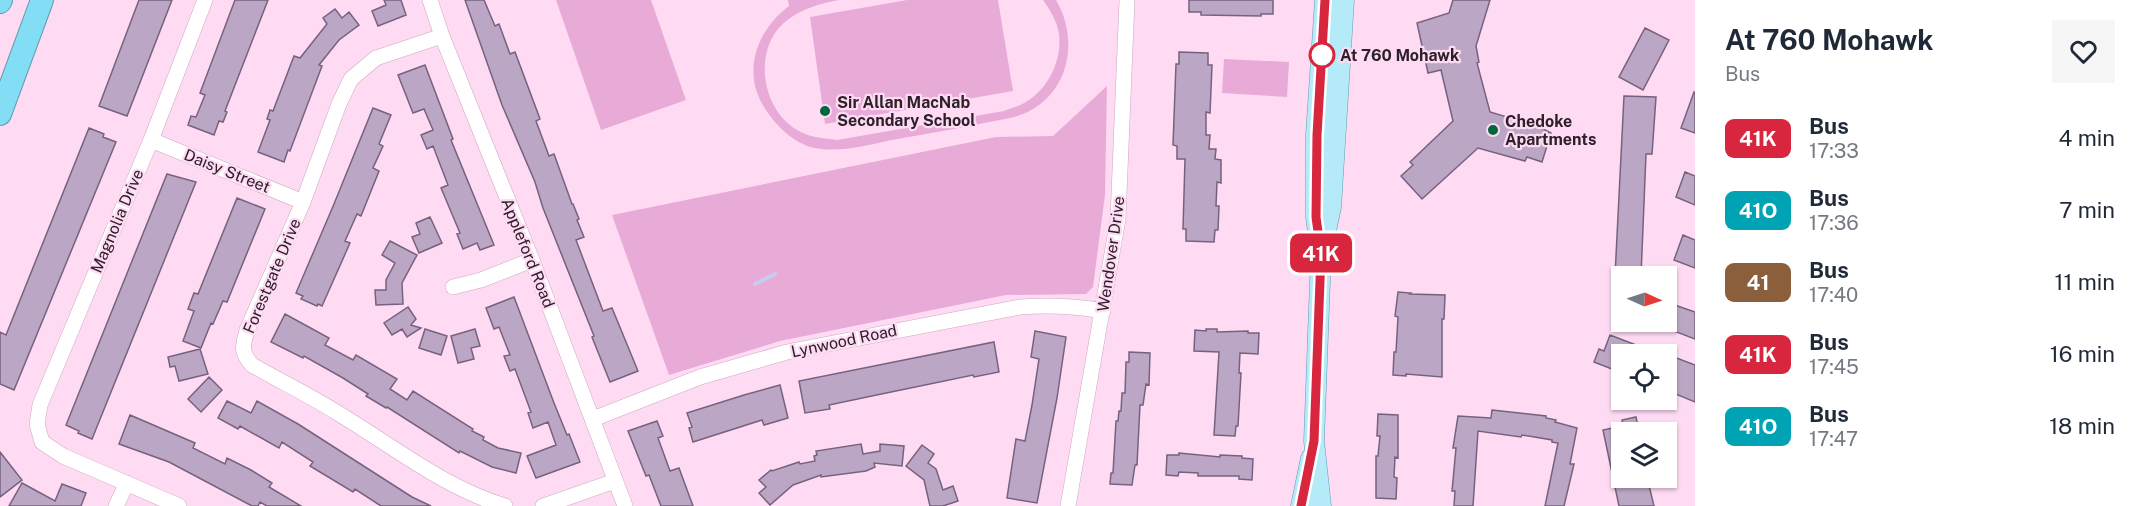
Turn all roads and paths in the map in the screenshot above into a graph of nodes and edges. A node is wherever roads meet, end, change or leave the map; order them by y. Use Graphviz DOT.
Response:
graph roads {
  1 [pos="42,0"];
  2 [pos="204,0"];
  3 [pos="430,0"];
  4 [pos="1127,0"];
  5 [pos="1325,0"];
  6 [pos="1344,0"];
  7 [pos="442,36"];
  8 [pos="2,109"];
  9 [pos="152,140"];
  10 [pos="303,202"];
  11 [pos="1321,254"];
  12 [pos="532,260"];
  13 [pos="453,287"];
  14 [pos="1103,312"];
  15 [pos="593,419"];
  16 [pos="1314,441"];
  17 [pos="615,481"];
  18 [pos="127,483"];
  19 [pos="116,506"];
  20 [pos="179,506"];
  21 [pos="504,506"];
  22 [pos="543,506"];
  23 [pos="625,506"];
  24 [pos="1068,506"];
  25 [pos="1301,506"];
  26 [pos="1321,506"];
  1 -- 8 [label="highway"];
  2 -- 9 [label="street, Magnolia Drive"];
  3 -- 7 [label="street, Appleford Road"];
  4 -- 14 [label="street, Wendover Drive"];
  5 -- 11 [label="main road"];
  6 -- 11 [label="main road"];
  7 -- 10 [label="street, Forestgate Drive"];
  7 -- 12 [label="street, Appleford Road"];
  9 -- 10 [label="street, Daisy Street"];
  9 -- 18 [label="street, Magnolia Drive"];
  10 -- 21 [label="street, Forestgate Drive"];
  11 -- 16 [label="main road"];
  12 -- 13 [label="street"];
  12 -- 15 [label="street, Appleford Road"];
  14 -- 15 [label="street, Lynwood Road"];
  14 -- 24 [label="street, Wendover Drive"];
  15 -- 17 [label="street, Appleford Road"];
  16 -- 25 [label="main road"];
  16 -- 26 [label="main road"];
  17 -- 22 [label="street"];
  17 -- 23 [label="street, Appleford Road"];
  18 -- 19 [label="street"];
  18 -- 20 [label="street"];
}
